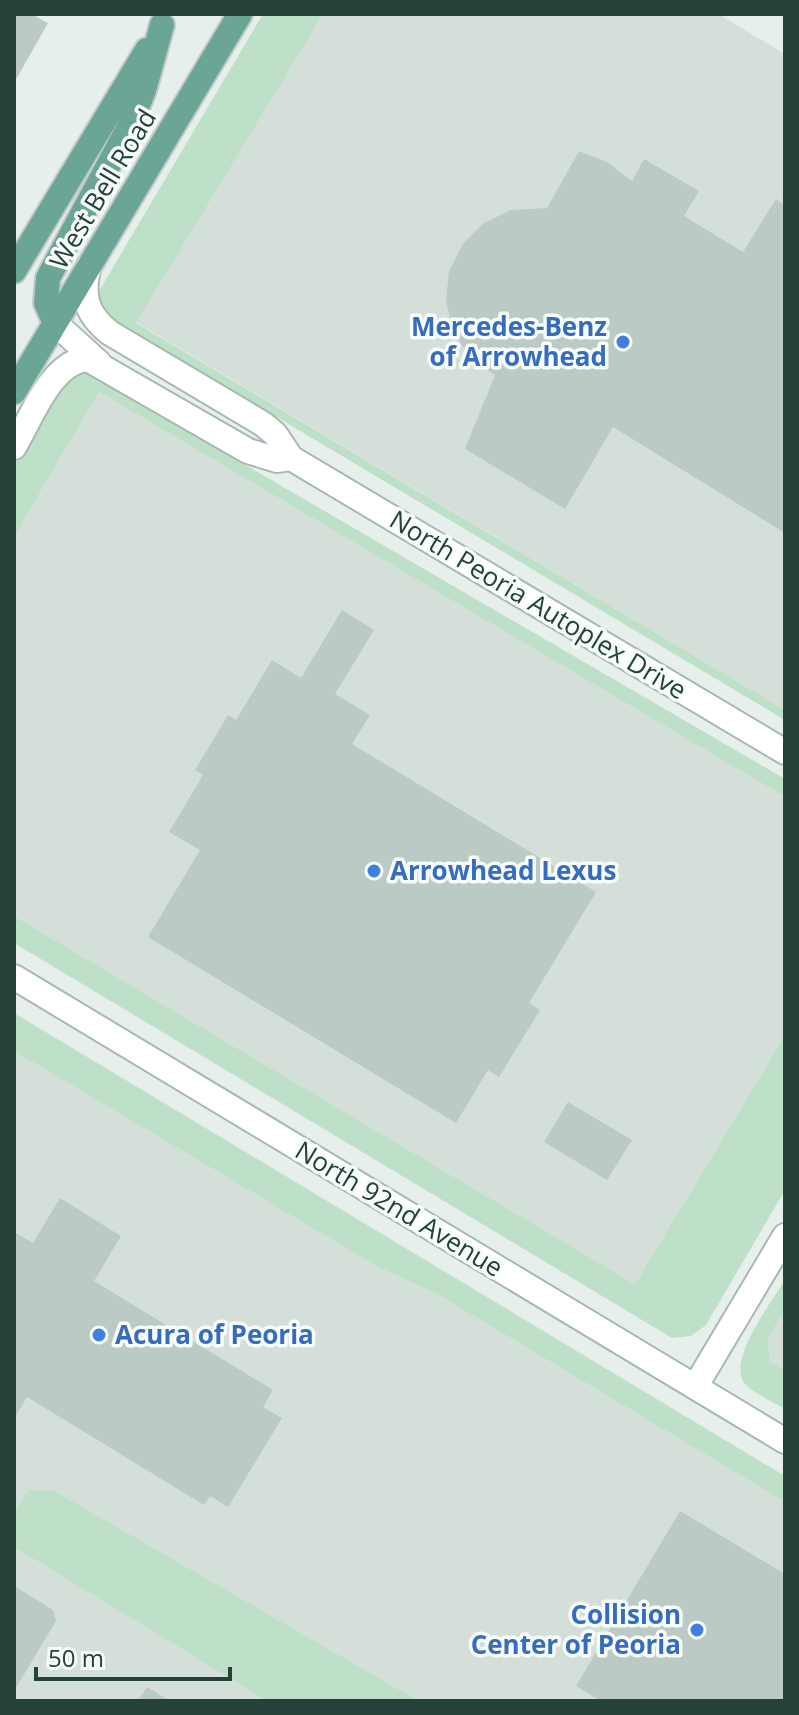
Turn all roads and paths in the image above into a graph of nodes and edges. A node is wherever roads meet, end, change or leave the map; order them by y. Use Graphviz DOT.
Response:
graph roads {
  1 [pos="240,14"];
  2 [pos="165,20"];
  3 [pos="89,266"];
  4 [pos="14,271"];
  5 [pos="55,323"];
  6 [pos="99,363"];
  7 [pos="14,392"];
  8 [pos="14,447"];
  9 [pos="291,458"];
  10 [pos="785,752"];
  11 [pos="14,977"];
  12 [pos="785,1236"];
  13 [pos="695,1387"];
  14 [pos="785,1441"];
  1 -- 3 [label="main road, West Bell Road"];
  2 -- 4 [label="main road, West Bell Road"];
  2 -- 5 [label="main road"];
  3 -- 5 [label="main road, West Bell Road"];
  3 -- 9 [label="street, North Peoria Autoplex Drive"];
  5 -- 6 [label="street, North Peoria Autoplex Drive"];
  5 -- 7 [label="main road, West Bell Road"];
  6 -- 8 [label="street"];
  6 -- 9 [label="street, North Peoria Autoplex Drive"];
  9 -- 10 [label="street, North Peoria Autoplex Drive"];
  11 -- 13 [label="street, North 92nd Avenue"];
  12 -- 13 [label="street"];
  13 -- 14 [label="street, North 92nd Avenue"];
}
